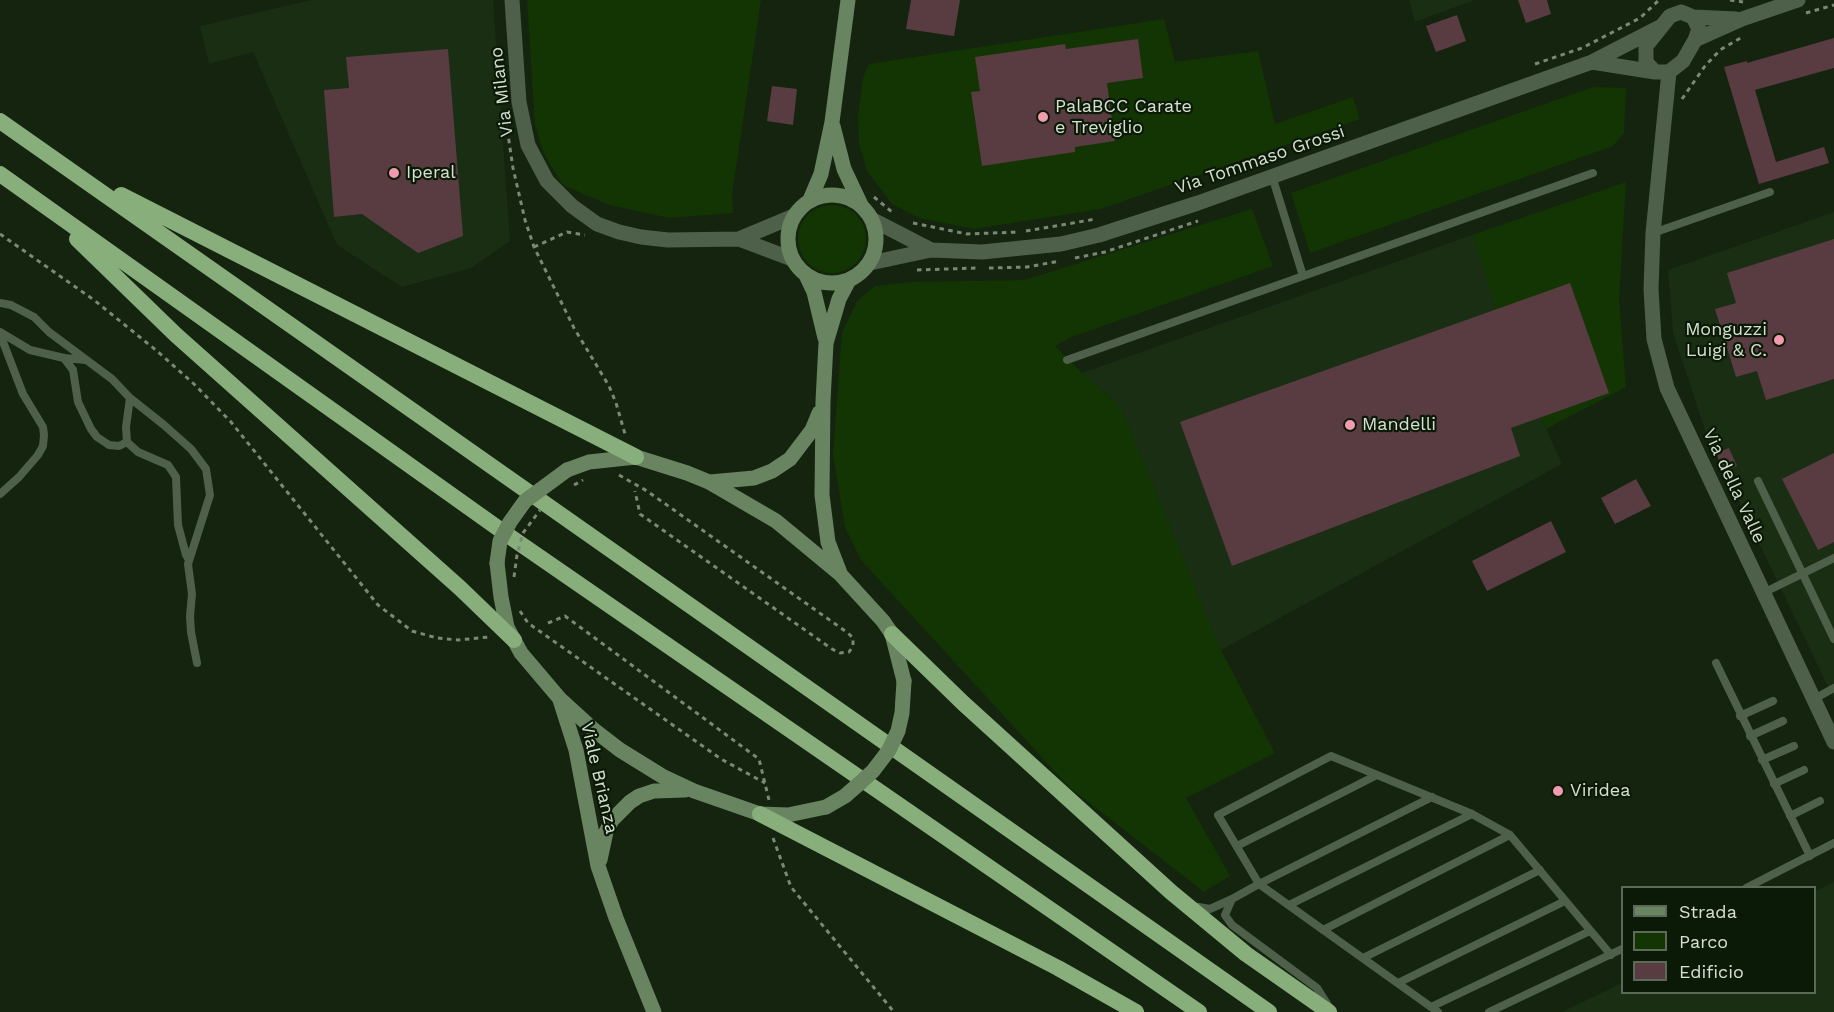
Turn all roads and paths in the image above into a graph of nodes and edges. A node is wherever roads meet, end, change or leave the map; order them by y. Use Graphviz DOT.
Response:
graph roads {
  1 [pos="512,0"];
  2 [pos="849,0"];
  3 [pos="1659,0"];
  4 [pos="1730,0"];
  5 [pos="1751,0"];
  6 [pos="1834,5"];
  7 [pos="1799,7"];
  8 [pos="1678,12"];
  9 [pos="1742,19"];
  10 [pos="1748,34"];
  11 [pos="1695,40"];
  12 [pos="1683,61"];
  13 [pos="1592,62"];
  14 [pos="1526,68"];
  15 [pos="1662,72"];
  16 [pos="1681,100"];
  17 [pos="506,118"];
  18 [pos="0,121"];
  19 [pos="832,122"];
  20 [pos="1664,122"];
  21 [pos="66,167"];
  22 [pos="1593,173"];
  23 [pos="0,174"];
  24 [pos="1272,176"];
  25 [pos="869,188"];
  26 [pos="1770,192"];
  27 [pos="35,199"];
  28 [pos="810,200"];
  29 [pos="861,205"];
  30 [pos="794,216"];
  31 [pos="899,218"];
  32 [pos="1096,219"];
  33 [pos="873,220"];
  34 [pos="906,221"];
  35 [pos="1653,233"];
  36 [pos="0,234"];
  37 [pos="739,239"];
  38 [pos="931,250"];
  39 [pos="792,259"];
  40 [pos="870,263"];
  41 [pos="806,275"];
  42 [pos="1303,276"];
  43 [pos="849,280"];
  44 [pos="0,303"];
  45 [pos="0,333"];
  46 [pos="826,343"];
  47 [pos="64,358"];
  48 [pos="86,360"];
  49 [pos="1067,360"];
  50 [pos="130,398"];
  51 [pos="823,401"];
  52 [pos="625,434"];
  53 [pos="127,442"];
  54 [pos="636,458"];
  55 [pos="610,475"];
  56 [pos="591,478"];
  57 [pos="1758,481"];
  58 [pos="709,482"];
  59 [pos="573,486"];
  60 [pos="635,491"];
  61 [pos="0,494"];
  62 [pos="541,510"];
  63 [pos="1834,558"];
  64 [pos="189,560"];
  65 [pos="1802,573"];
  66 [pos="840,574"];
  67 [pos="515,587"];
  68 [pos="1763,592"];
  69 [pos="517,603"];
  70 [pos="548,623"];
  71 [pos="892,634"];
  72 [pos="489,637"];
  73 [pos="1834,639"];
  74 [pos="514,640"];
  75 [pos="197,663"];
  76 [pos="1716,663"];
  77 [pos="1834,688"];
  78 [pos="560,699"];
  79 [pos="1814,699"];
  80 [pos="1773,701"];
  81 [pos="1740,716"];
  82 [pos="1783,721"];
  83 [pos="1750,736"];
  84 [pos="1834,742"];
  85 [pos="1794,746"];
  86 [pos="1762,760"];
  87 [pos="1804,770"];
  88 [pos="1377,775"];
  89 [pos="765,783"];
  90 [pos="1774,784"];
  91 [pos="693,791"];
  92 [pos="1432,797"];
  93 [pos="769,800"];
  94 [pos="1820,801"];
  95 [pos="760,814"];
  96 [pos="1472,814"];
  97 [pos="1790,816"];
  98 [pos="1510,836"];
  99 [pos="773,837"];
  100 [pos="1834,843"];
  101 [pos="1237,846"];
  102 [pos="1810,856"];
  103 [pos="598,866"];
  104 [pos="1540,870"];
  105 [pos="1259,884"];
  106 [pos="1750,886"];
  107 [pos="1232,899"];
  108 [pos="1565,901"];
  109 [pos="1187,905"];
  110 [pos="1289,905"];
  111 [pos="1323,930"];
  112 [pos="1590,931"];
  113 [pos="1621,951"];
  114 [pos="1611,955"];
  115 [pos="1363,958"];
  116 [pos="1398,983"];
  117 [pos="1431,1006"];
  118 [pos="654,1012"];
  119 [pos="894,1012"];
  120 [pos="1136,1012"];
  121 [pos="1199,1012"];
  122 [pos="1269,1012"];
  123 [pos="1331,1012"];
  124 [pos="1438,1012"];
  125 [pos="1489,1012"];
  1 -- 37 [label="street, Via Milano"];
  2 -- 19 [label="main road"];
  3 -- 14 [label="path"];
  4 -- 5 [label="path"];
  6 -- 7 [label="path"];
  7 -- 9 [label="street"];
  8 -- 9 [label="street"];
  8 -- 11 [label="street"];
  8 -- 13 [label="street, Via Tommaso Grossi"];
  8 -- 15 [label="street"];
  9 -- 11 [label="street"];
  10 -- 16 [label="path"];
  11 -- 12 [label="street"];
  12 -- 15 [label="street"];
  12 -- 20 [label="street"];
  13 -- 15 [label="street"];
  13 -- 24 [label="street, Via Tommaso Grossi"];
  15 -- 20 [label="street"];
  17 -- 52 [label="path"];
  18 -- 21 [label="highway"];
  19 -- 28 [label="main road"];
  19 -- 29 [label="main road"];
  20 -- 35 [label="street, Via della Valle"];
  21 -- 54 [label="highway"];
  21 -- 122 [label="highway"];
  22 -- 42 [label="lane"];
  23 -- 27 [label="highway"];
  24 -- 38 [label="street, Via Tommaso Grossi"];
  24 -- 42 [label="lane"];
  25 -- 31 [label="path"];
  26 -- 35 [label="lane"];
  27 -- 74 [label="highway"];
  27 -- 121 [label="highway"];
  28 -- 29 [label="main road"];
  28 -- 30 [label="main road"];
  29 -- 33 [label="main road"];
  30 -- 37 [label="street, Via Milano"];
  30 -- 39 [label="main road"];
  32 -- 34 [label="path"];
  33 -- 38 [label="street, Via Tommaso Grossi"];
  33 -- 40 [label="main road"];
  35 -- 68 [label="street, Via della Valle"];
  36 -- 72 [label="path"];
  37 -- 39 [label="street, Via Milano"];
  38 -- 40 [label="street, Via Tommaso Grossi"];
  39 -- 41 [label="main road"];
  40 -- 43 [label="main road"];
  41 -- 43 [label="main road"];
  41 -- 46 [label="main road"];
  42 -- 49 [label="lane"];
  43 -- 46 [label="main road"];
  44 -- 48 [label="lane"];
  45 -- 47 [label="lane"];
  45 -- 61 [label="lane"];
  46 -- 51 [label="main road"];
  47 -- 48 [label="lane"];
  47 -- 53 [label="lane"];
  48 -- 50 [label="lane"];
  50 -- 53 [label="lane"];
  50 -- 64 [label="lane"];
  51 -- 58 [label="main road"];
  51 -- 66 [label="main road"];
  53 -- 64 [label="lane"];
  54 -- 58 [label="main road"];
  54 -- 74 [label="main road, bridge"];
  55 -- 60 [label="path"];
  56 -- 59 [label="path, bridge"];
  57 -- 65 [label="lane"];
  58 -- 66 [label="main road"];
  62 -- 67 [label="path, bridge"];
  63 -- 65 [label="lane"];
  64 -- 75 [label="lane"];
  65 -- 68 [label="lane"];
  65 -- 73 [label="lane"];
  66 -- 71 [label="main road"];
  68 -- 79 [label="street, Via della Valle"];
  69 -- 89 [label="path"];
  70 -- 89 [label="path"];
  71 -- 95 [label="main road, bridge"];
  71 -- 109 [label="highway"];
  74 -- 78 [label="main road"];
  76 -- 81 [label="lane"];
  77 -- 79 [label="lane"];
  78 -- 91 [label="main road"];
  78 -- 103 [label="main road, Viale Brianza"];
  79 -- 84 [label="street, Via della Valle"];
  80 -- 81 [label="lane"];
  81 -- 83 [label="lane"];
  82 -- 83 [label="lane"];
  83 -- 86 [label="lane"];
  85 -- 86 [label="lane"];
  86 -- 90 [label="lane"];
  87 -- 90 [label="lane"];
  88 -- 92 [label="lane"];
  88 -- 101 [label="lane"];
  88 -- 101 [label="lane"];
  89 -- 93 [label="path"];
  90 -- 97 [label="lane"];
  91 -- 95 [label="main road"];
  91 -- 103 [label="main road, Viale Brianza"];
  92 -- 96 [label="lane"];
  92 -- 105 [label="lane"];
  94 -- 97 [label="lane"];
  95 -- 120 [label="highway"];
  96 -- 98 [label="lane"];
  96 -- 110 [label="lane"];
  97 -- 102 [label="lane"];
  98 -- 104 [label="lane"];
  98 -- 111 [label="lane"];
  99 -- 119 [label="path"];
  100 -- 102 [label="lane"];
  101 -- 105 [label="lane"];
  102 -- 106 [label="lane"];
  103 -- 118 [label="main road, Viale Brianza"];
  104 -- 108 [label="lane"];
  104 -- 115 [label="lane"];
  105 -- 107 [label="lane"];
  105 -- 110 [label="lane"];
  107 -- 109 [label="lane"];
  107 -- 123 [label="lane"];
  108 -- 112 [label="lane"];
  108 -- 116 [label="lane"];
  109 -- 123 [label="highway"];
  110 -- 111 [label="lane"];
  111 -- 115 [label="lane"];
  112 -- 114 [label="lane"];
  112 -- 117 [label="lane"];
  113 -- 114 [label="lane"];
  114 -- 125 [label="lane"];
  115 -- 116 [label="lane"];
  116 -- 117 [label="lane"];
  117 -- 124 [label="lane"];
}
